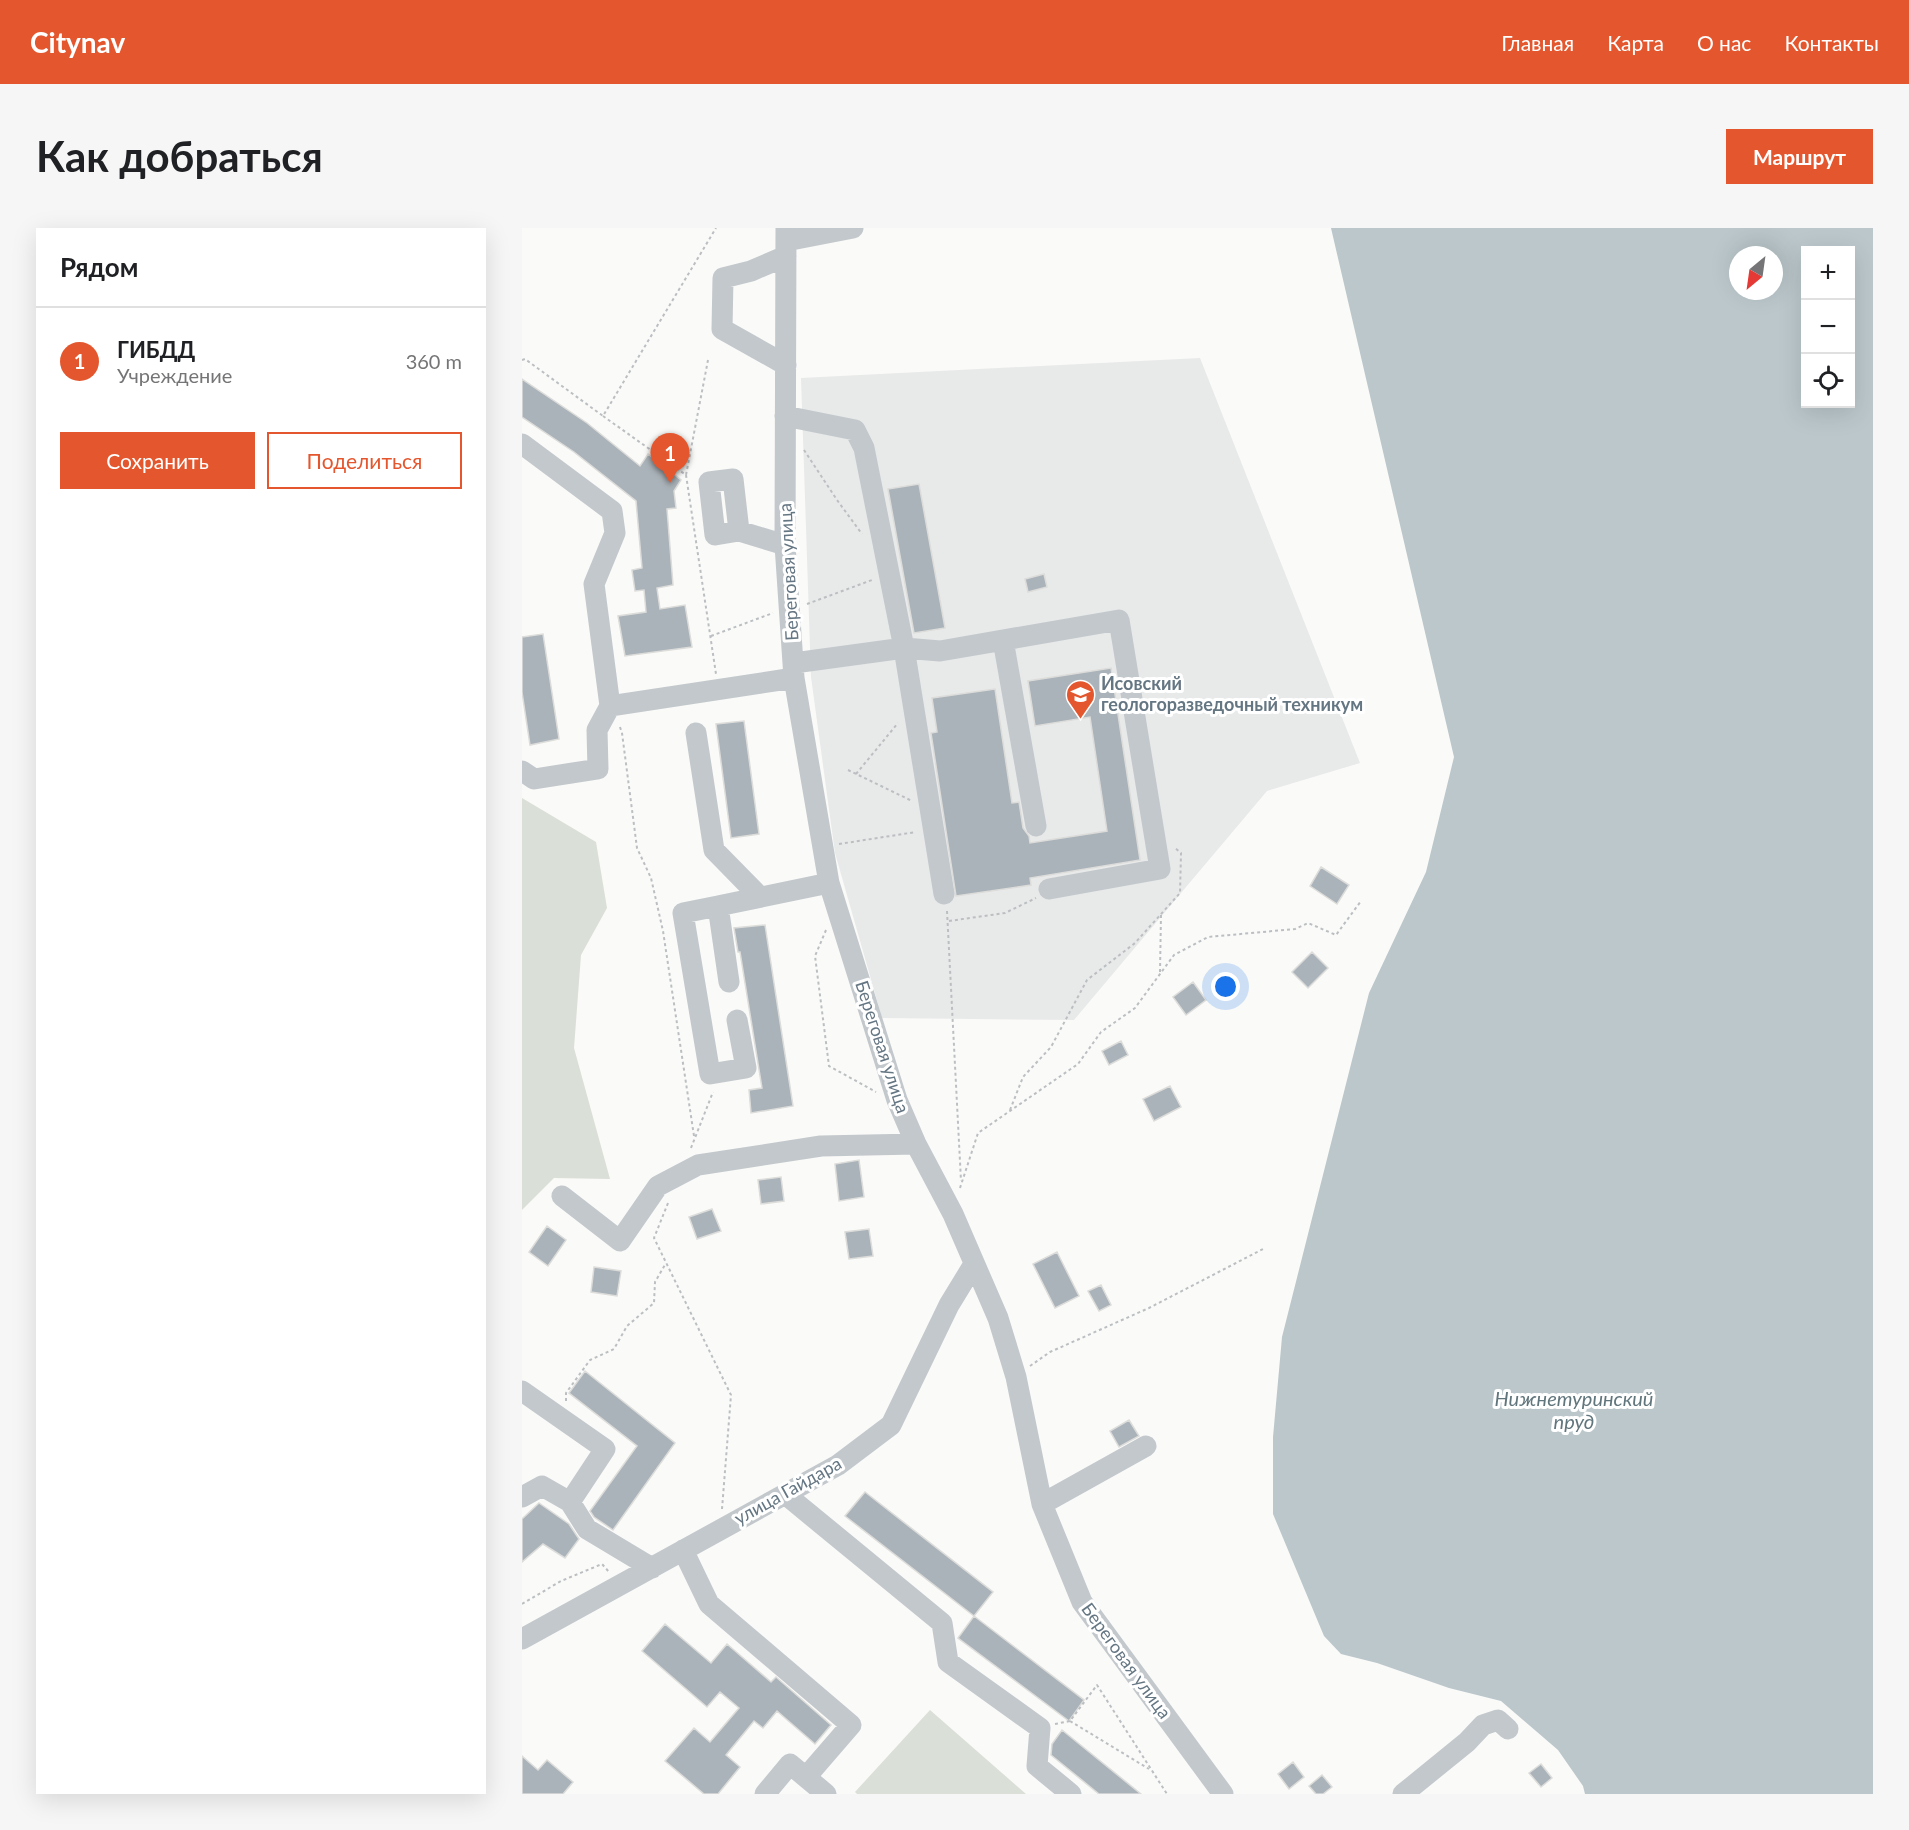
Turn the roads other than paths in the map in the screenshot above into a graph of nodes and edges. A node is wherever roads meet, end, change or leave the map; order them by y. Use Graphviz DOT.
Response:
graph roads {
  1 [pos="853,228"];
  2 [pos="786,242"];
  3 [pos="786,365"];
  4 [pos="785,419"];
  5 [pos="522,444"];
  6 [pos="739,531"];
  7 [pos="785,545"];
  8 [pos="1003,640"];
  9 [pos="904,648"];
  10 [pos="794,670"];
  11 [pos="610,705"];
  12 [pos="696,733"];
  13 [pos="522,771"];
  14 [pos="1036,826"];
  15 [pos="829,883"];
  16 [pos="1049,889"];
  17 [pos="944,894"];
  18 [pos="760,897"];
  19 [pos="718,906"];
  20 [pos="729,982"];
  21 [pos="737,1020"];
  22 [pos="916,1144"];
  23 [pos="562,1196"];
  24 [pos="974,1264"];
  25 [pos="522,1391"];
  26 [pos="1146,1446"];
  27 [pos="785,1494"];
  28 [pos="522,1497"];
  29 [pos="570,1502"];
  30 [pos="1042,1504"];
  31 [pos="683,1550"];
  32 [pos="652,1568"];
  33 [pos="522,1639"];
  34 [pos="1508,1729"];
  35 [pos="806,1777"];
  36 [pos="765,1794"];
  37 [pos="826,1794"];
  38 [pos="1071,1794"];
  39 [pos="1222,1794"];
  40 [pos="1403,1794"];
  1 -- 2 [label="street"];
  2 -- 3 [label="street, Береговая улица"];
  2 -- 3 [label="street"];
  3 -- 4 [label="street, Береговая улица"];
  4 -- 7 [label="street, Береговая улица"];
  4 -- 9 [label="street"];
  5 -- 11 [label="street"];
  6 -- 7 [label="street"];
  7 -- 10 [label="street, Береговая улица"];
  8 -- 9 [label="street"];
  8 -- 14 [label="street"];
  8 -- 16 [label="street"];
  9 -- 10 [label="street"];
  9 -- 17 [label="street"];
  10 -- 11 [label="street"];
  10 -- 15 [label="street, Береговая улица"];
  11 -- 13 [label="street"];
  12 -- 18 [label="street"];
  15 -- 18 [label="street"];
  15 -- 22 [label="street, Береговая улица"];
  18 -- 19 [label="street"];
  19 -- 20 [label="street"];
  19 -- 21 [label="street"];
  22 -- 23 [label="street"];
  22 -- 24 [label="street, Береговая улица"];
  24 -- 27 [label="street, улица Гайдара"];
  24 -- 30 [label="street, Береговая улица"];
  25 -- 29 [label="street"];
  26 -- 30 [label="street"];
  27 -- 31 [label="street, улица Гайдара"];
  27 -- 38 [label="street"];
  28 -- 29 [label="street"];
  29 -- 32 [label="street"];
  30 -- 39 [label="street, Береговая улица"];
  31 -- 32 [label="street, улица Гайдара"];
  31 -- 35 [label="street"];
  32 -- 33 [label="street, улица Гайдара"];
  34 -- 40 [label="street"];
  35 -- 36 [label="street"];
  35 -- 37 [label="street"];
}
